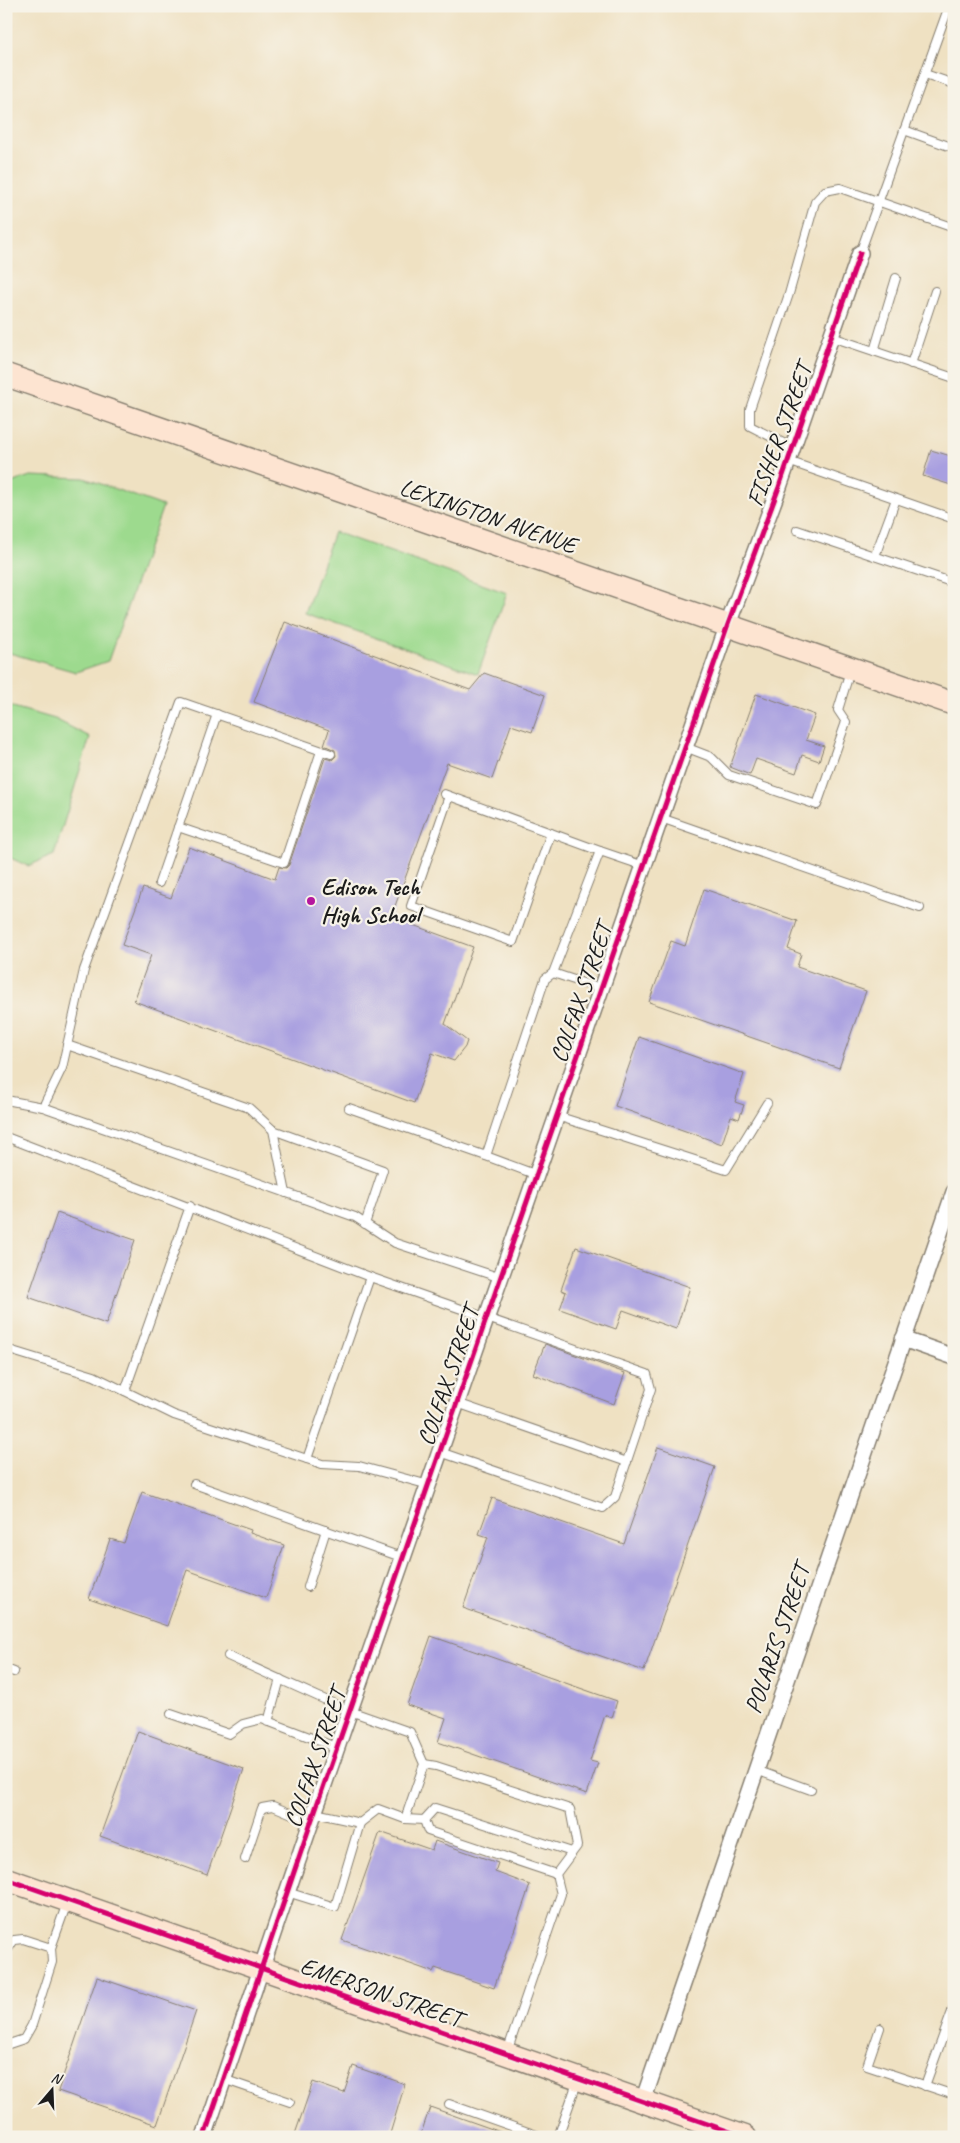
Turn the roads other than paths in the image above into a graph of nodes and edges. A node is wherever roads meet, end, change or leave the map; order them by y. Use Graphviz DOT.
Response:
graph roads {
  1 [pos="949,6"];
  2 [pos="925,74"];
  3 [pos="954,84"];
  4 [pos="904,130"];
  5 [pos="954,148"];
  6 [pos="878,202"];
  7 [pos="954,228"];
  8 [pos="860,253"];
  9 [pos="896,278"];
  10 [pos="935,291"];
  11 [pos="832,336"];
  12 [pos="874,351"];
  13 [pos="911,364"];
  14 [pos="6,375"];
  15 [pos="954,378"];
  16 [pos="790,454"];
  17 [pos="896,498"];
  18 [pos="954,519"];
  19 [pos="797,530"];
  20 [pos="875,556"];
  21 [pos="954,583"];
  22 [pos="727,627"];
  23 [pos="851,669"];
  24 [pos="954,704"];
  25 [pos="217,714"];
  26 [pos="686,747"];
  27 [pos="321,751"];
  28 [pos="331,754"];
  29 [pos="661,818"];
  30 [pos="178,827"];
  31 [pos="552,833"];
  32 [pos="600,851"];
  33 [pos="644,866"];
  34 [pos="159,883"];
  35 [pos="920,908"];
  36 [pos="553,973"];
  37 [pos="601,989"];
  38 [pos="67,1045"];
  39 [pos="6,1100"];
  40 [pos="767,1103"];
  41 [pos="43,1106"];
  42 [pos="350,1108"];
  43 [pos="557,1116"];
  44 [pos="273,1130"];
  45 [pos="6,1137"];
  46 [pos="486,1156"];
  47 [pos="537,1175"];
  48 [pos="954,1192"];
  49 [pos="286,1193"];
  50 [pos="190,1206"];
  51 [pos="365,1224"];
  52 [pos="370,1277"];
  53 [pos="501,1278"];
  54 [pos="487,1318"];
  55 [pos="903,1339"];
  56 [pos="6,1349"];
  57 [pos="954,1357"];
  58 [pos="125,1391"];
  59 [pos="457,1403"];
  60 [pos="440,1452"];
  61 [pos="307,1459"];
  62 [pos="627,1462"];
  63 [pos="194,1484"];
  64 [pos="429,1485"];
  65 [pos="326,1530"];
  66 [pos="404,1558"];
  67 [pos="308,1587"];
  68 [pos="228,1656"];
  69 [pos="280,1679"];
  70 [pos="350,1711"];
  71 [pos="171,1714"];
  72 [pos="268,1722"];
  73 [pos="338,1748"];
  74 [pos="424,1764"];
  75 [pos="756,1770"];
  76 [pos="811,1790"];
  77 [pos="313,1817"];
  78 [pos="405,1819"];
  79 [pos="424,1820"];
  80 [pos="360,1823"];
  81 [pos="572,1852"];
  82 [pos="245,1859"];
  83 [pos="556,1874"];
  84 [pos="6,1879"];
  85 [pos="287,1892"];
  86 [pos="67,1901"];
  87 [pos="51,1948"];
  88 [pos="6,1952"];
  89 [pos="261,1969"];
  90 [pos="954,2006"];
  91 [pos="880,2028"];
  92 [pos="6,2046"];
  93 [pos="506,2054"];
  94 [pos="223,2079"];
  95 [pos="578,2079"];
  96 [pos="925,2086"];
  97 [pos="954,2095"];
  98 [pos="643,2101"];
  99 [pos="290,2102"];
  100 [pos="449,2104"];
  101 [pos="204,2137"];
  102 [pos="542,2137"];
  103 [pos="558,2137"];
  104 [pos="744,2137"];
  1 -- 2 [label="lane"];
  2 -- 3 [label="lane"];
  2 -- 4 [label="lane"];
  4 -- 5 [label="lane"];
  4 -- 6 [label="lane"];
  6 -- 7 [label="lane"];
  6 -- 8 [label="lane"];
  6 -- 16 [label="lane"];
  8 -- 11 [label="street, FISHER STREET"];
  9 -- 12 [label="lane"];
  10 -- 13 [label="lane"];
  11 -- 12 [label="lane"];
  11 -- 16 [label="street, FISHER STREET"];
  12 -- 13 [label="lane"];
  13 -- 15 [label="lane"];
  14 -- 22 [label="main road, LEXINGTON AVENUE"];
  16 -- 17 [label="lane"];
  16 -- 22 [label="street, FISHER STREET"];
  17 -- 18 [label="lane"];
  17 -- 20 [label="lane"];
  19 -- 20 [label="lane"];
  20 -- 21 [label="lane"];
  22 -- 23 [label="main road, LEXINGTON AVENUE"];
  22 -- 26 [label="street, COLFAX STREET"];
  23 -- 24 [label="main road, LEXINGTON AVENUE"];
  23 -- 26 [label="lane"];
  25 -- 27 [label="lane"];
  25 -- 30 [label="lane"];
  25 -- 38 [label="lane"];
  26 -- 29 [label="street, COLFAX STREET"];
  27 -- 28 [label="lane"];
  27 -- 30 [label="lane"];
  29 -- 33 [label="street, COLFAX STREET"];
  29 -- 35 [label="lane"];
  30 -- 34 [label="lane"];
  31 -- 31 [label="lane"];
  31 -- 32 [label="lane"];
  32 -- 33 [label="lane"];
  32 -- 36 [label="lane"];
  33 -- 37 [label="street, COLFAX STREET"];
  36 -- 37 [label="lane"];
  36 -- 46 [label="lane"];
  37 -- 43 [label="street, COLFAX STREET"];
  38 -- 41 [label="lane"];
  38 -- 44 [label="lane"];
  39 -- 41 [label="lane"];
  40 -- 43 [label="lane"];
  41 -- 49 [label="lane"];
  42 -- 46 [label="lane"];
  43 -- 47 [label="street, COLFAX STREET"];
  44 -- 49 [label="lane"];
  44 -- 51 [label="lane"];
  45 -- 50 [label="lane"];
  46 -- 47 [label="lane"];
  47 -- 53 [label="street, COLFAX STREET"];
  48 -- 55 [label="street, POLARIS STREET"];
  49 -- 51 [label="lane"];
  50 -- 52 [label="lane"];
  50 -- 58 [label="lane"];
  51 -- 53 [label="lane"];
  52 -- 54 [label="lane"];
  52 -- 61 [label="lane"];
  53 -- 54 [label="street, COLFAX STREET"];
  54 -- 59 [label="street, COLFAX STREET"];
  54 -- 62 [label="lane"];
  55 -- 57 [label="street"];
  55 -- 75 [label="street, POLARIS STREET"];
  56 -- 58 [label="lane"];
  58 -- 61 [label="lane"];
  59 -- 60 [label="street, COLFAX STREET"];
  59 -- 62 [label="lane"];
  60 -- 62 [label="lane"];
  60 -- 64 [label="street, COLFAX STREET"];
  61 -- 64 [label="lane"];
  63 -- 65 [label="lane"];
  64 -- 66 [label="street, COLFAX STREET"];
  65 -- 66 [label="lane"];
  65 -- 67 [label="lane"];
  66 -- 70 [label="street, COLFAX STREET"];
  68 -- 69 [label="lane"];
  69 -- 70 [label="lane"];
  69 -- 72 [label="lane"];
  70 -- 73 [label="street, COLFAX STREET"];
  70 -- 74 [label="lane"];
  71 -- 72 [label="lane"];
  72 -- 73 [label="lane"];
  73 -- 77 [label="street, COLFAX STREET"];
  74 -- 78 [label="lane"];
  74 -- 81 [label="lane"];
  75 -- 76 [label="lane"];
  75 -- 98 [label="street, POLARIS STREET"];
  77 -- 80 [label="lane"];
  77 -- 82 [label="lane"];
  77 -- 85 [label="street, COLFAX STREET"];
  78 -- 79 [label="lane"];
  78 -- 80 [label="lane"];
  79 -- 81 [label="lane"];
  79 -- 83 [label="lane"];
  80 -- 85 [label="lane"];
  81 -- 83 [label="lane"];
  83 -- 93 [label="lane"];
  84 -- 86 [label="main road, EMERSON STREET"];
  85 -- 89 [label="street, COLFAX STREET"];
  86 -- 87 [label="lane"];
  86 -- 89 [label="main road, EMERSON STREET"];
  87 -- 88 [label="lane"];
  87 -- 92 [label="lane"];
  89 -- 93 [label="main road, EMERSON STREET"];
  89 -- 94 [label="street, COLFAX STREET"];
  90 -- 96 [label="lane"];
  91 -- 96 [label="lane"];
  93 -- 95 [label="main road, EMERSON STREET"];
  94 -- 99 [label="lane"];
  94 -- 101 [label="street, COLFAX STREET"];
  95 -- 98 [label="main road, EMERSON STREET"];
  95 -- 103 [label="lane"];
  96 -- 97 [label="lane"];
  98 -- 104 [label="main road, EMERSON STREET"];
  100 -- 102 [label="lane"];
}
